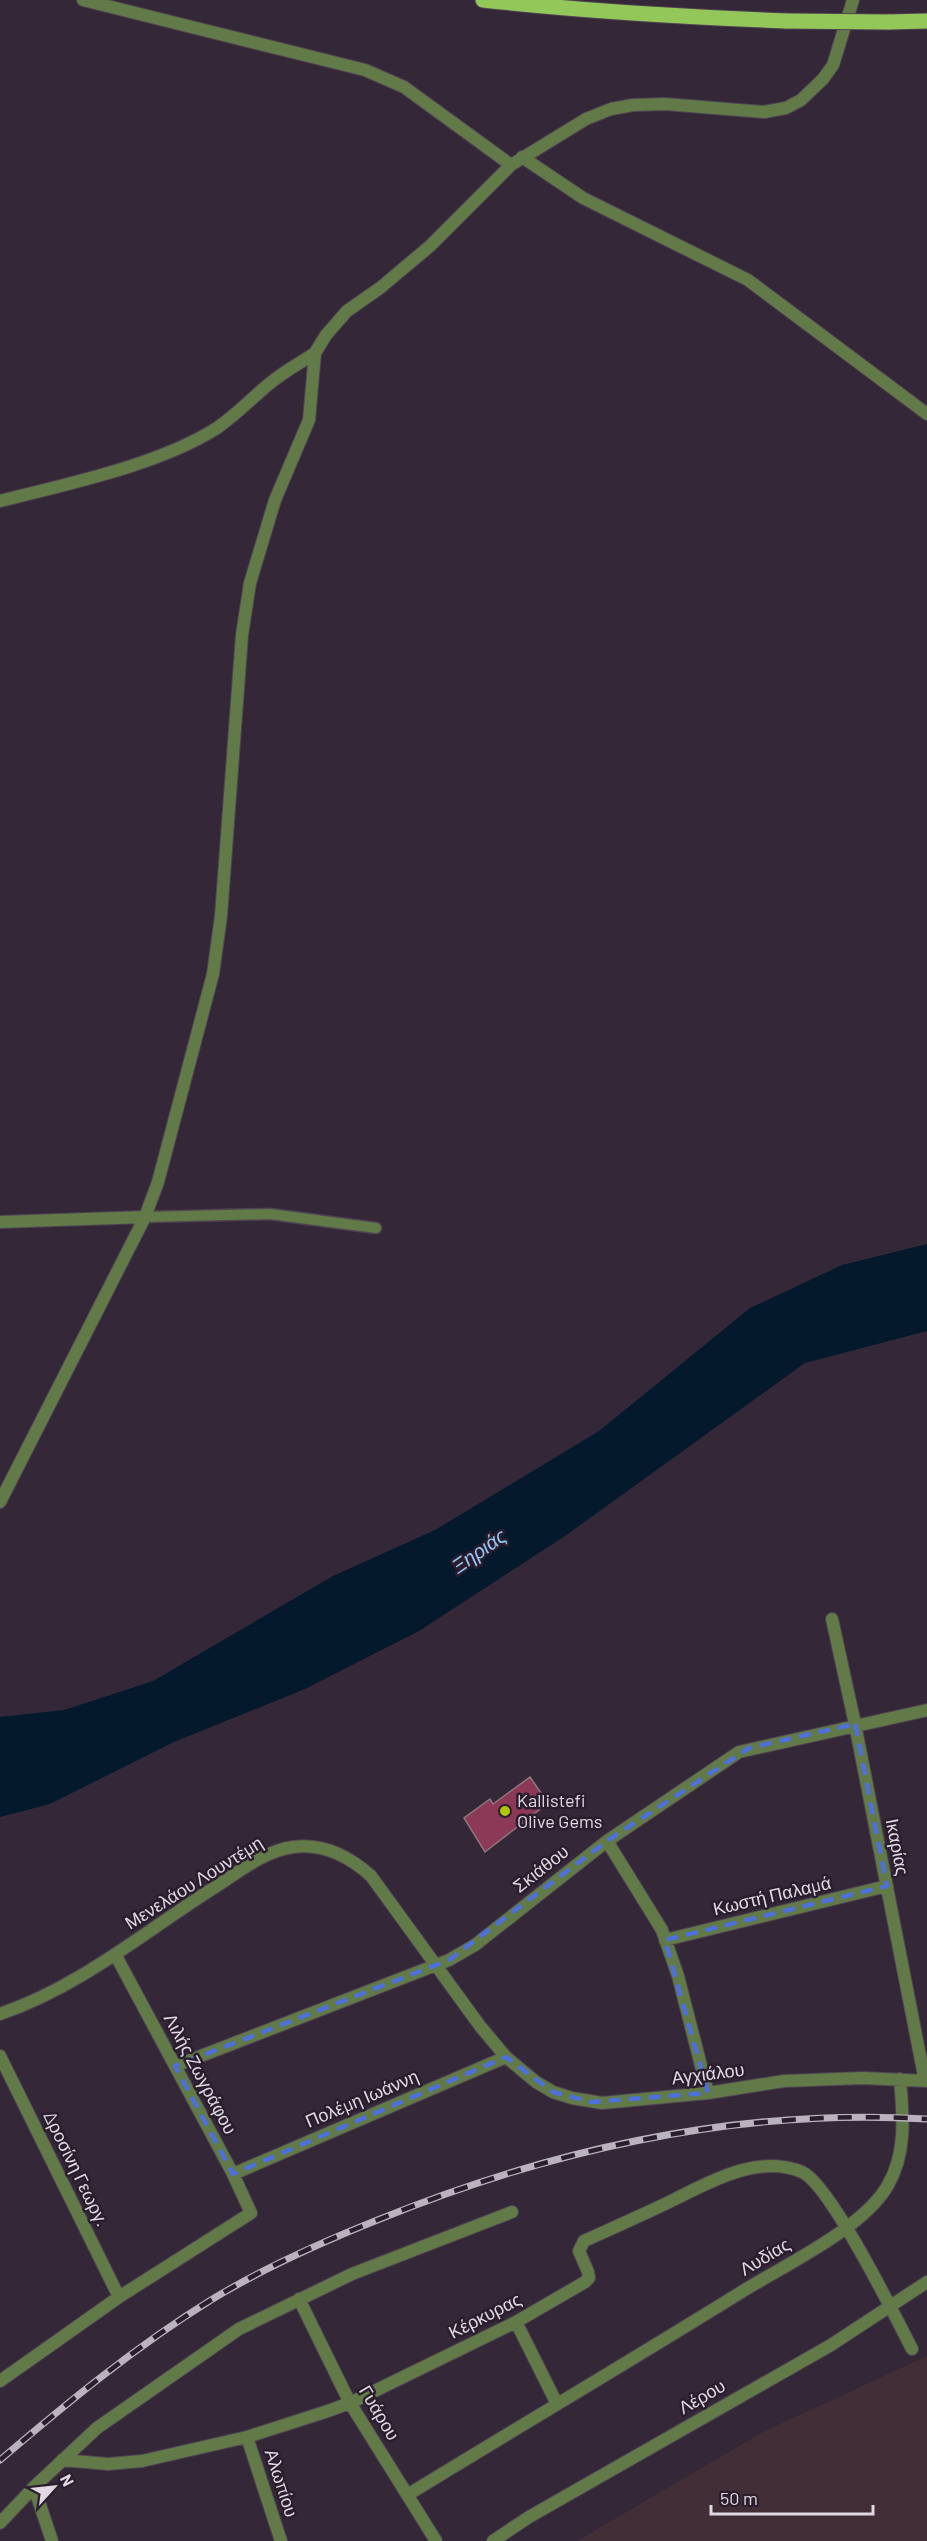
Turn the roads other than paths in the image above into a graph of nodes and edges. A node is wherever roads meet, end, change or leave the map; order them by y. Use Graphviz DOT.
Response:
graph roads {
  1 [pos="83,0"];
  2 [pos="483,0"];
  3 [pos="853,0"];
  4 [pos="927,21"];
  5 [pos="522,157"];
  6 [pos="511,165"];
  7 [pos="315,353"];
  8 [pos="927,414"];
  9 [pos="0,501"];
  10 [pos="145,1217"];
  11 [pos="0,1222"];
  12 [pos="376,1228"];
  13 [pos="0,1502"];
  14 [pos="832,1619"];
  15 [pos="927,1710"];
  16 [pos="855,1724"];
  17 [pos="607,1841"];
  18 [pos="886,1887"];
  19 [pos="665,1940"];
  20 [pos="115,1954"];
  21 [pos="436,1966"];
  22 [pos="0,2014"];
  23 [pos="0,2056"];
  24 [pos="506,2057"];
  25 [pos="175,2066"];
  26 [pos="900,2079"];
  27 [pos="926,2081"];
  28 [pos="708,2093"];
  29 [pos="233,2174"];
  30 [pos="512,2212"];
  31 [pos="846,2228"];
  32 [pos="927,2282"];
  33 [pos="119,2297"];
  34 [pos="299,2300"];
  35 [pos="890,2306"];
  36 [pos="516,2322"];
  37 [pos="912,2349"];
  38 [pos="0,2381"];
  39 [pos="350,2403"];
  40 [pos="556,2404"];
  41 [pos="247,2437"];
  42 [pos="62,2460"];
  43 [pos="34,2487"];
  44 [pos="409,2494"];
  45 [pos="0,2523"];
  46 [pos="52,2541"];
  47 [pos="281,2541"];
  48 [pos="436,2541"];
  49 [pos="494,2541"];
  1 -- 6 [label="street"];
  2 -- 4 [label="main road, bridge"];
  3 -- 5 [label="street"];
  5 -- 6 [label="street"];
  5 -- 8 [label="street"];
  6 -- 7 [label="street"];
  7 -- 9 [label="street"];
  7 -- 10 [label="street"];
  10 -- 11 [label="street"];
  10 -- 12 [label="lane"];
  10 -- 13 [label="street"];
  14 -- 16 [label="street, Ικαρίας"];
  15 -- 16 [label="street, Σκιάθου"];
  16 -- 17 [label="street, Σκιάθου"];
  16 -- 18 [label="street, Ικαρίας"];
  17 -- 19 [label="street"];
  17 -- 21 [label="street, Σκιάθου"];
  18 -- 19 [label="street, Κωστή Παλαμά"];
  18 -- 27 [label="street, Ικαρίας"];
  19 -- 28 [label="street"];
  20 -- 21 [label="street, Μενελάου Λουντέμη"];
  20 -- 22 [label="street, Μενελάου Λουντέμη"];
  20 -- 25 [label="street, Λιλής Ζωγράφου"];
  21 -- 24 [label="street, Μενελάου Λουντέμη"];
  21 -- 25 [label="street, Σκιάθου"];
  23 -- 33 [label="street, Δροσίνη Γεωργ."];
  24 -- 28 [label="street, Αγχιάλου"];
  24 -- 29 [label="street, Πολέμη Ιωάννη"];
  25 -- 29 [label="street, Λιλής Ζωγράφου"];
  26 -- 27 [label="street, Αγχιάλου"];
  26 -- 28 [label="street, Αγχιάλου"];
  26 -- 31 [label="street, Λυδίας"];
  29 -- 33 [label="street, Λιλής Ζωγράφου"];
  30 -- 34 [label="street"];
  31 -- 35 [label="street"];
  31 -- 36 [label="street, Κέρκυρας"];
  31 -- 40 [label="street, Λυδίας"];
  32 -- 35 [label="street, Λέρου"];
  33 -- 38 [label="street"];
  34 -- 39 [label="street, Γυάρου"];
  34 -- 42 [label="street"];
  35 -- 37 [label="street"];
  35 -- 49 [label="street, Λέρου"];
  36 -- 39 [label="street, Κέρκυρας"];
  36 -- 40 [label="street"];
  39 -- 41 [label="street, Κέρκυρας"];
  39 -- 44 [label="street, Γυάρου"];
  40 -- 44 [label="street, Λυδίας"];
  41 -- 42 [label="street, Κέρκυρας"];
  41 -- 47 [label="street, Αλωπίου"];
  42 -- 43 [label="street"];
  43 -- 45 [label="street"];
  43 -- 46 [label="street"];
  44 -- 48 [label="street, Γυάρου"];
}
